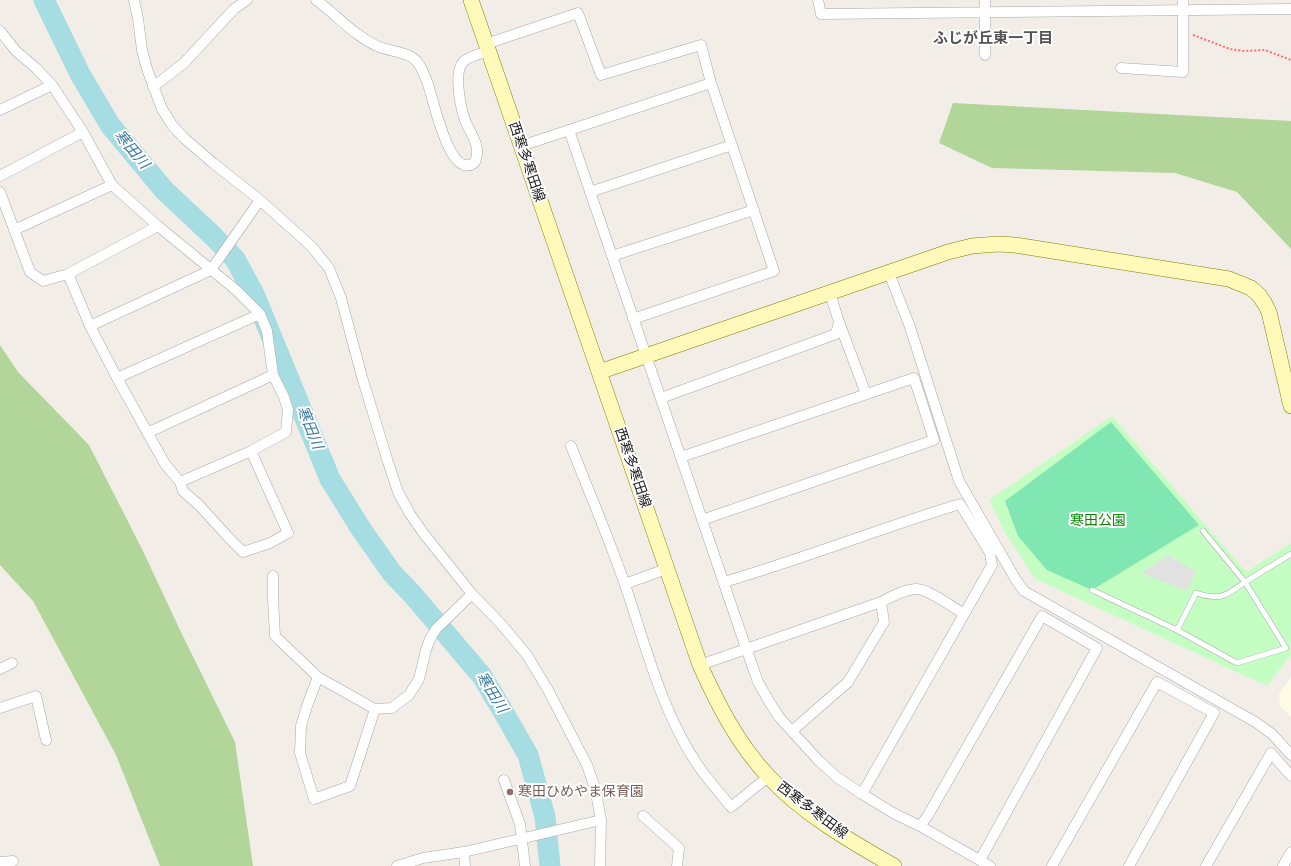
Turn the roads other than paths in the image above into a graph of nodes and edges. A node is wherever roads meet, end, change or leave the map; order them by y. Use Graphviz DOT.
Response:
graph roads {
  1 [pos="134,0"];
  2 [pos="229,0"];
  3 [pos="247,0"];
  4 [pos="316,0"];
  5 [pos="471,0"];
  6 [pos="818,0"];
  7 [pos="985,0"];
  8 [pos="1183,5"];
  9 [pos="234,9"];
  10 [pos="1291,9"];
  11 [pos="985,12"];
  12 [pos="0,31"];
  13 [pos="487,48"];
  14 [pos="985,54"];
  15 [pos="1121,68"];
  16 [pos="711,83"];
  17 [pos="52,85"];
  18 [pos="153,87"];
  19 [pos="0,110"];
  20 [pos="569,130"];
  21 [pos="83,132"];
  22 [pos="732,145"];
  23 [pos="521,146"];
  24 [pos="0,176"];
  25 [pos="112,185"];
  26 [pos="0,192"];
  27 [pos="590,192"];
  28 [pos="260,200"];
  29 [pos="754,210"];
  30 [pos="158,226"];
  31 [pos="14,230"];
  32 [pos="612,256"];
  33 [pos="211,270"];
  34 [pos="889,273"];
  35 [pos="68,274"];
  36 [pos="830,293"];
  37 [pos="260,314"];
  38 [pos="634,319"];
  39 [pos="840,322"];
  40 [pos="90,326"];
  41 [pos="646,356"];
  42 [pos="599,372"];
  43 [pos="272,375"];
  44 [pos="117,378"];
  45 [pos="866,394"];
  46 [pos="661,398"];
  47 [pos="1291,406"];
  48 [pos="147,433"];
  49 [pos="571,446"];
  50 [pos="251,451"];
  51 [pos="681,457"];
  52 [pos="180,482"];
  53 [pos="702,520"];
  54 [pos="1203,532"];
  55 [pos="1291,554"];
  56 [pos="666,569"];
  57 [pos="273,576"];
  58 [pos="724,582"];
  59 [pos="1245,582"];
  60 [pos="625,584"];
  61 [pos="1092,590"];
  62 [pos="472,594"];
  63 [pos="881,602"];
  64 [pos="964,614"];
  65 [pos="1177,630"];
  66 [pos="746,648"];
  67 [pos="12,663"];
  68 [pos="700,665"];
  69 [pos="0,669"];
  70 [pos="318,677"];
  71 [pos="0,708"];
  72 [pos="375,709"];
  73 [pos="792,731"];
  74 [pos="46,740"];
  75 [pos="1291,755"];
  76 [pos="768,776"];
  77 [pos="1291,776"];
  78 [pos="504,780"];
  79 [pos="862,794"];
  80 [pos="643,816"];
  81 [pos="601,820"];
  82 [pos="920,826"];
  83 [pos="523,839"];
  84 [pos="464,852"];
  85 [pos="1291,852"];
  86 [pos="980,860"];
  87 [pos="13,861"];
  88 [pos="0,862"];
  89 [pos="401,865"];
  90 [pos="465,866"];
  91 [pos="525,866"];
  92 [pos="600,866"];
  93 [pos="678,866"];
  94 [pos="894,866"];
  95 [pos="990,866"];
  96 [pos="1052,866"];
  97 [pos="1128,866"];
  98 [pos="1206,866"];
  99 [pos="1283,866"];
  1 -- 18 [label="street"];
  2 -- 9 [label="street"];
  3 -- 9 [label="street"];
  4 -- 13 [label="street"];
  5 -- 13 [label="main road, 西寒多寒田線"];
  6 -- 11 [label="street"];
  7 -- 11 [label="street"];
  8 -- 10 [label="street"];
  8 -- 11 [label="street"];
  8 -- 15 [label="street"];
  9 -- 18 [label="street"];
  11 -- 14 [label="street"];
  12 -- 17 [label="street"];
  13 -- 16 [label="street"];
  13 -- 23 [label="main road, 西寒多寒田線"];
  16 -- 20 [label="street"];
  16 -- 22 [label="street"];
  17 -- 19 [label="street"];
  17 -- 21 [label="street"];
  18 -- 28 [label="street"];
  20 -- 23 [label="street"];
  20 -- 27 [label="street"];
  21 -- 24 [label="street"];
  21 -- 25 [label="street"];
  22 -- 27 [label="street"];
  22 -- 29 [label="street"];
  23 -- 42 [label="main road, 西寒多寒田線"];
  25 -- 30 [label="street"];
  25 -- 31 [label="street"];
  26 -- 31 [label="street"];
  27 -- 32 [label="street"];
  28 -- 33 [label="street"];
  28 -- 62 [label="street"];
  29 -- 32 [label="street"];
  29 -- 38 [label="street"];
  30 -- 33 [label="street"];
  30 -- 35 [label="street"];
  31 -- 35 [label="street"];
  32 -- 38 [label="street"];
  33 -- 37 [label="street"];
  33 -- 40 [label="street"];
  34 -- 36 [label="main road"];
  34 -- 47 [label="main road"];
  34 -- 75 [label="street"];
  35 -- 40 [label="street"];
  36 -- 39 [label="street"];
  36 -- 41 [label="main road"];
  37 -- 43 [label="street"];
  37 -- 44 [label="street"];
  38 -- 41 [label="street"];
  39 -- 45 [label="street"];
  39 -- 46 [label="street"];
  40 -- 44 [label="street"];
  41 -- 42 [label="main road"];
  41 -- 46 [label="street"];
  42 -- 56 [label="main road, 西寒多寒田線"];
  43 -- 48 [label="street"];
  43 -- 50 [label="street"];
  44 -- 48 [label="street"];
  45 -- 51 [label="street"];
  45 -- 53 [label="street"];
  46 -- 51 [label="street"];
  48 -- 52 [label="street"];
  49 -- 60 [label="street"];
  50 -- 52 [label="street"];
  50 -- 52 [label="street"];
  51 -- 53 [label="street"];
  53 -- 58 [label="street"];
  54 -- 59 [label="lane"];
  55 -- 59 [label="lane"];
  56 -- 60 [label="street"];
  56 -- 68 [label="main road, 西寒多寒田線"];
  57 -- 70 [label="street"];
  58 -- 64 [label="street"];
  58 -- 66 [label="street"];
  59 -- 65 [label="lane"];
  59 -- 65 [label="lane"];
  60 -- 76 [label="street"];
  61 -- 65 [label="lane"];
  62 -- 72 [label="street"];
  62 -- 81 [label="street"];
  63 -- 64 [label="street"];
  63 -- 66 [label="street"];
  63 -- 73 [label="street"];
  64 -- 79 [label="street"];
  66 -- 68 [label="street"];
  66 -- 73 [label="street"];
  67 -- 69 [label="street"];
  68 -- 76 [label="main road, 西寒多寒田線"];
  70 -- 72 [label="street"];
  70 -- 72 [label="street"];
  71 -- 74 [label="street"];
  73 -- 79 [label="street"];
  76 -- 94 [label="main road, 西寒多寒田線"];
  77 -- 98 [label="street"];
  78 -- 83 [label="street"];
  79 -- 82 [label="street"];
  80 -- 93 [label="street"];
  81 -- 83 [label="street"];
  81 -- 92 [label="street"];
  82 -- 86 [label="street"];
  82 -- 86 [label="street"];
  83 -- 84 [label="street"];
  83 -- 91 [label="street"];
  84 -- 89 [label="street"];
  84 -- 90 [label="street"];
  85 -- 99 [label="street"];
  86 -- 95 [label="street"];
  87 -- 88 [label="street"];
  96 -- 97 [label="street"];
}
